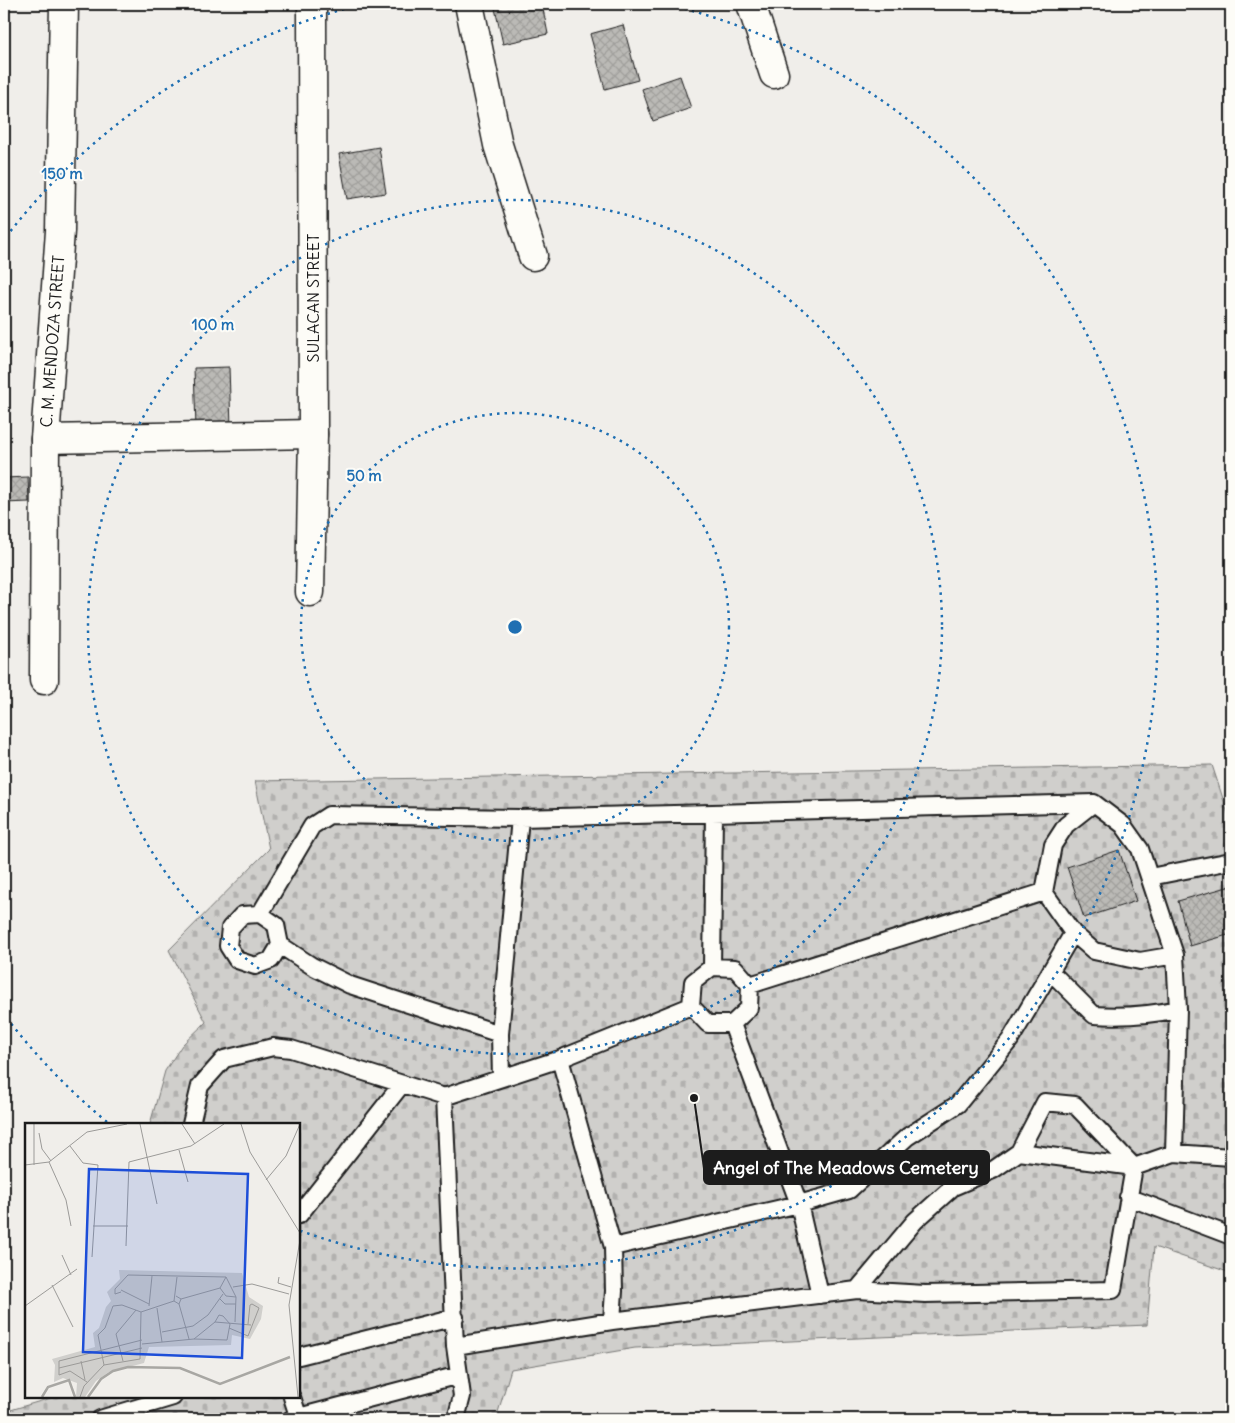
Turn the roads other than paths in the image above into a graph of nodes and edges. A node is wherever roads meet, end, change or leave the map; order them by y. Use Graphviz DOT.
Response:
graph roads {
  1 [pos="64,4"];
  2 [pos="312,4"];
  3 [pos="469,4"];
  4 [pos="751,4"];
  5 [pos="774,74"];
  6 [pos="533,256"];
  7 [pos="313,434"];
  8 [pos="45,439"];
  9 [pos="310,592"];
  10 [pos="44,680"];
  11 [pos="1094,803"];
  12 [pos="714,814"];
  13 [pos="520,818"];
  14 [pos="1231,861"];
  15 [pos="1150,877"];
  16 [pos="1044,892"];
  17 [pos="260,914"];
  18 [pos="1072,933"];
  19 [pos="280,945"];
  20 [pos="1176,955"];
  21 [pos="712,966"];
  22 [pos="1051,972"];
  23 [pos="750,985"];
  24 [pos="691,1006"];
  25 [pos="1178,1009"];
  26 [pos="732,1024"];
  27 [pos="500,1034"];
  28 [pos="560,1059"];
  29 [pos="501,1078"];
  30 [pos="402,1084"];
  31 [pos="444,1097"];
  32 [pos="191,1123"];
  33 [pos="1019,1152"];
  34 [pos="1174,1153"];
  35 [pos="1231,1157"];
  36 [pos="1134,1166"];
  37 [pos="1128,1198"];
  38 [pos="800,1204"];
  39 [pos="300,1214"];
  40 [pos="1231,1236"];
  41 [pos="613,1247"];
  42 [pos="857,1290"];
  43 [pos="820,1295"];
  44 [pos="455,1316"];
  45 [pos="612,1321"];
  46 [pos="455,1346"];
  47 [pos="300,1356"];
  48 [pos="459,1374"];
  49 [pos="170,1398"];
  50 [pos="292,1398"];
  51 [pos="143,1408"];
  52 [pos="296,1418"];
  53 [pos="100,1419"];
  54 [pos="456,1419"];
  1 -- 8 [label="street, C. M. MENDOZA STREET"];
  2 -- 7 [label="street, SULACAN STREET"];
  3 -- 6 [label="street"];
  4 -- 5 [label="street"];
  7 -- 8 [label="street"];
  7 -- 9 [label="street, SULACAN STREET"];
  8 -- 10 [label="street, C. M. MENDOZA STREET"];
  11 -- 12 [label="lane"];
  11 -- 15 [label="lane"];
  11 -- 16 [label="lane"];
  12 -- 13 [label="lane"];
  12 -- 21 [label="lane"];
  13 -- 17 [label="lane"];
  13 -- 27 [label="lane"];
  14 -- 15 [label="lane"];
  15 -- 20 [label="lane"];
  16 -- 18 [label="lane"];
  16 -- 23 [label="lane"];
  17 -- 19 [label="lane"];
  17 -- 19 [label="lane"];
  18 -- 20 [label="lane"];
  18 -- 22 [label="lane"];
  19 -- 27 [label="lane"];
  20 -- 25 [label="lane"];
  21 -- 23 [label="lane"];
  21 -- 24 [label="lane"];
  22 -- 25 [label="lane"];
  22 -- 38 [label="lane"];
  23 -- 26 [label="lane"];
  24 -- 26 [label="lane"];
  24 -- 28 [label="lane"];
  25 -- 34 [label="lane"];
  26 -- 38 [label="lane"];
  27 -- 29 [label="lane"];
  28 -- 29 [label="lane"];
  28 -- 41 [label="lane"];
  29 -- 31 [label="lane"];
  30 -- 31 [label="lane"];
  30 -- 32 [label="lane"];
  30 -- 39 [label="lane"];
  31 -- 44 [label="lane"];
  33 -- 36 [label="lane"];
  33 -- 36 [label="lane"];
  33 -- 42 [label="lane"];
  34 -- 35 [label="lane"];
  34 -- 36 [label="lane"];
  36 -- 37 [label="lane"];
  37 -- 40 [label="lane"];
  37 -- 42 [label="lane"];
  38 -- 41 [label="lane"];
  38 -- 43 [label="lane"];
  41 -- 45 [label="lane"];
  42 -- 43 [label="lane"];
  43 -- 45 [label="lane"];
  44 -- 46 [label="lane"];
  44 -- 47 [label="lane"];
  45 -- 46 [label="lane"];
  46 -- 48 [label="lane"];
  48 -- 52 [label="lane"];
  48 -- 54 [label="lane"];
  49 -- 51 [label="lane"];
  50 -- 52 [label="lane"];
  51 -- 53 [label="lane"];
}
